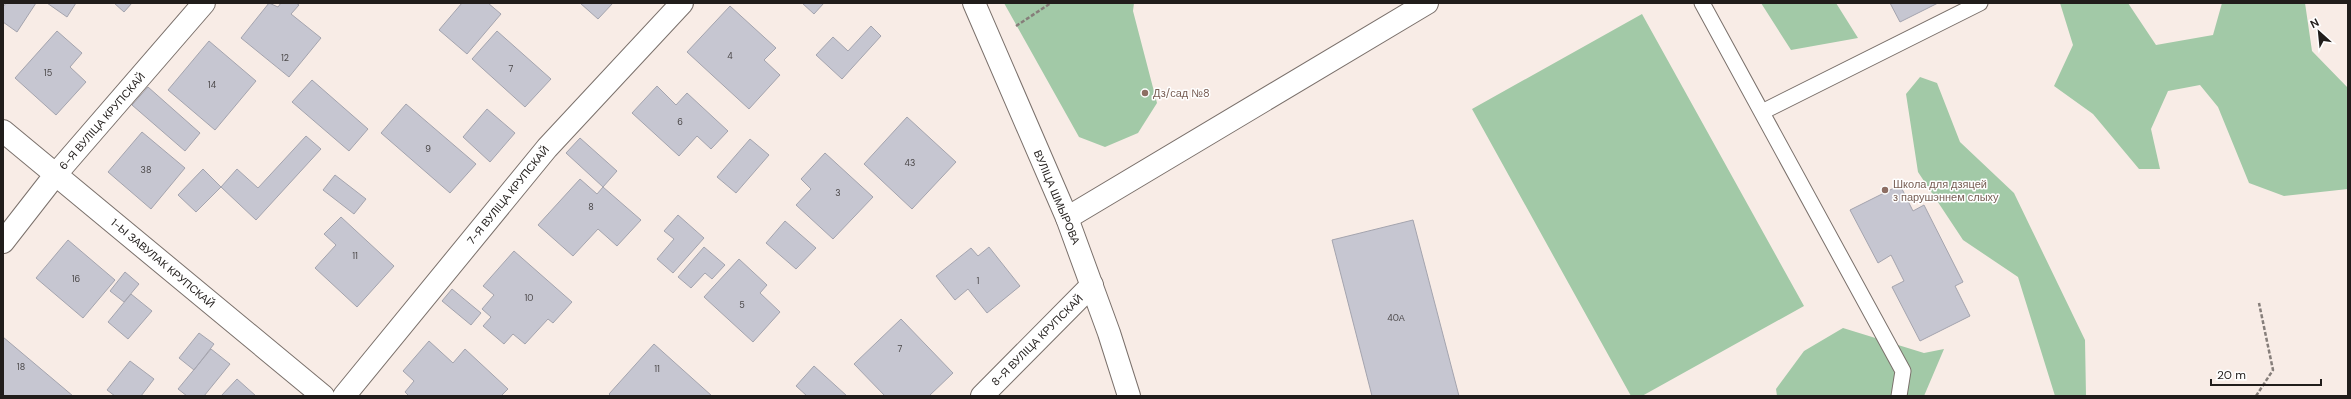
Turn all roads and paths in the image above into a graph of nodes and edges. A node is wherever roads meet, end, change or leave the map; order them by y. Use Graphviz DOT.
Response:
graph roads {
  1 [pos="204,3"];
  2 [pos="682,3"];
  3 [pos="974,3"];
  4 [pos="1051,3"];
  5 [pos="1428,3"];
  6 [pos="1702,3"];
  7 [pos="1980,3"];
  8 [pos="1015,27"];
  9 [pos="1762,112"];
  10 [pos="3,131"];
  11 [pos="56,174"];
  12 [pos="1067,218"];
  13 [pos="3,242"];
  14 [pos="1092,284"];
  15 [pos="2259,303"];
  16 [pos="323,396"];
  17 [pos="344,396"];
  18 [pos="982,396"];
  19 [pos="1129,396"];
  20 [pos="1899,396"];
  21 [pos="2256,396"];
  1 -- 11 [label="street, 6-Я ВУЛІЦА КРУПСКАЙ"];
  2 -- 17 [label="street, 7-Я ВУЛІЦА КРУПСКАЙ"];
  3 -- 12 [label="street, ВУЛІЦА ШМЫРОВА"];
  4 -- 8 [label="path"];
  5 -- 12 [label="street"];
  6 -- 9 [label="lane"];
  7 -- 9 [label="lane"];
  9 -- 20 [label="lane"];
  10 -- 11 [label="street, 1-Ы ЗАВУЛАК КРУПСКАЙ"];
  11 -- 13 [label="street, 6-Я ВУЛІЦА КРУПСКАЙ"];
  11 -- 16 [label="street, 1-Ы ЗАВУЛАК КРУПСКАЙ"];
  12 -- 14 [label="street, ВУЛІЦА ШМЫРОВА"];
  14 -- 18 [label="street, 8-Я ВУЛІЦА КРУПСКАЙ"];
  14 -- 19 [label="street, ВУЛІЦА ШМЫРОВА"];
  15 -- 21 [label="path"];
}
